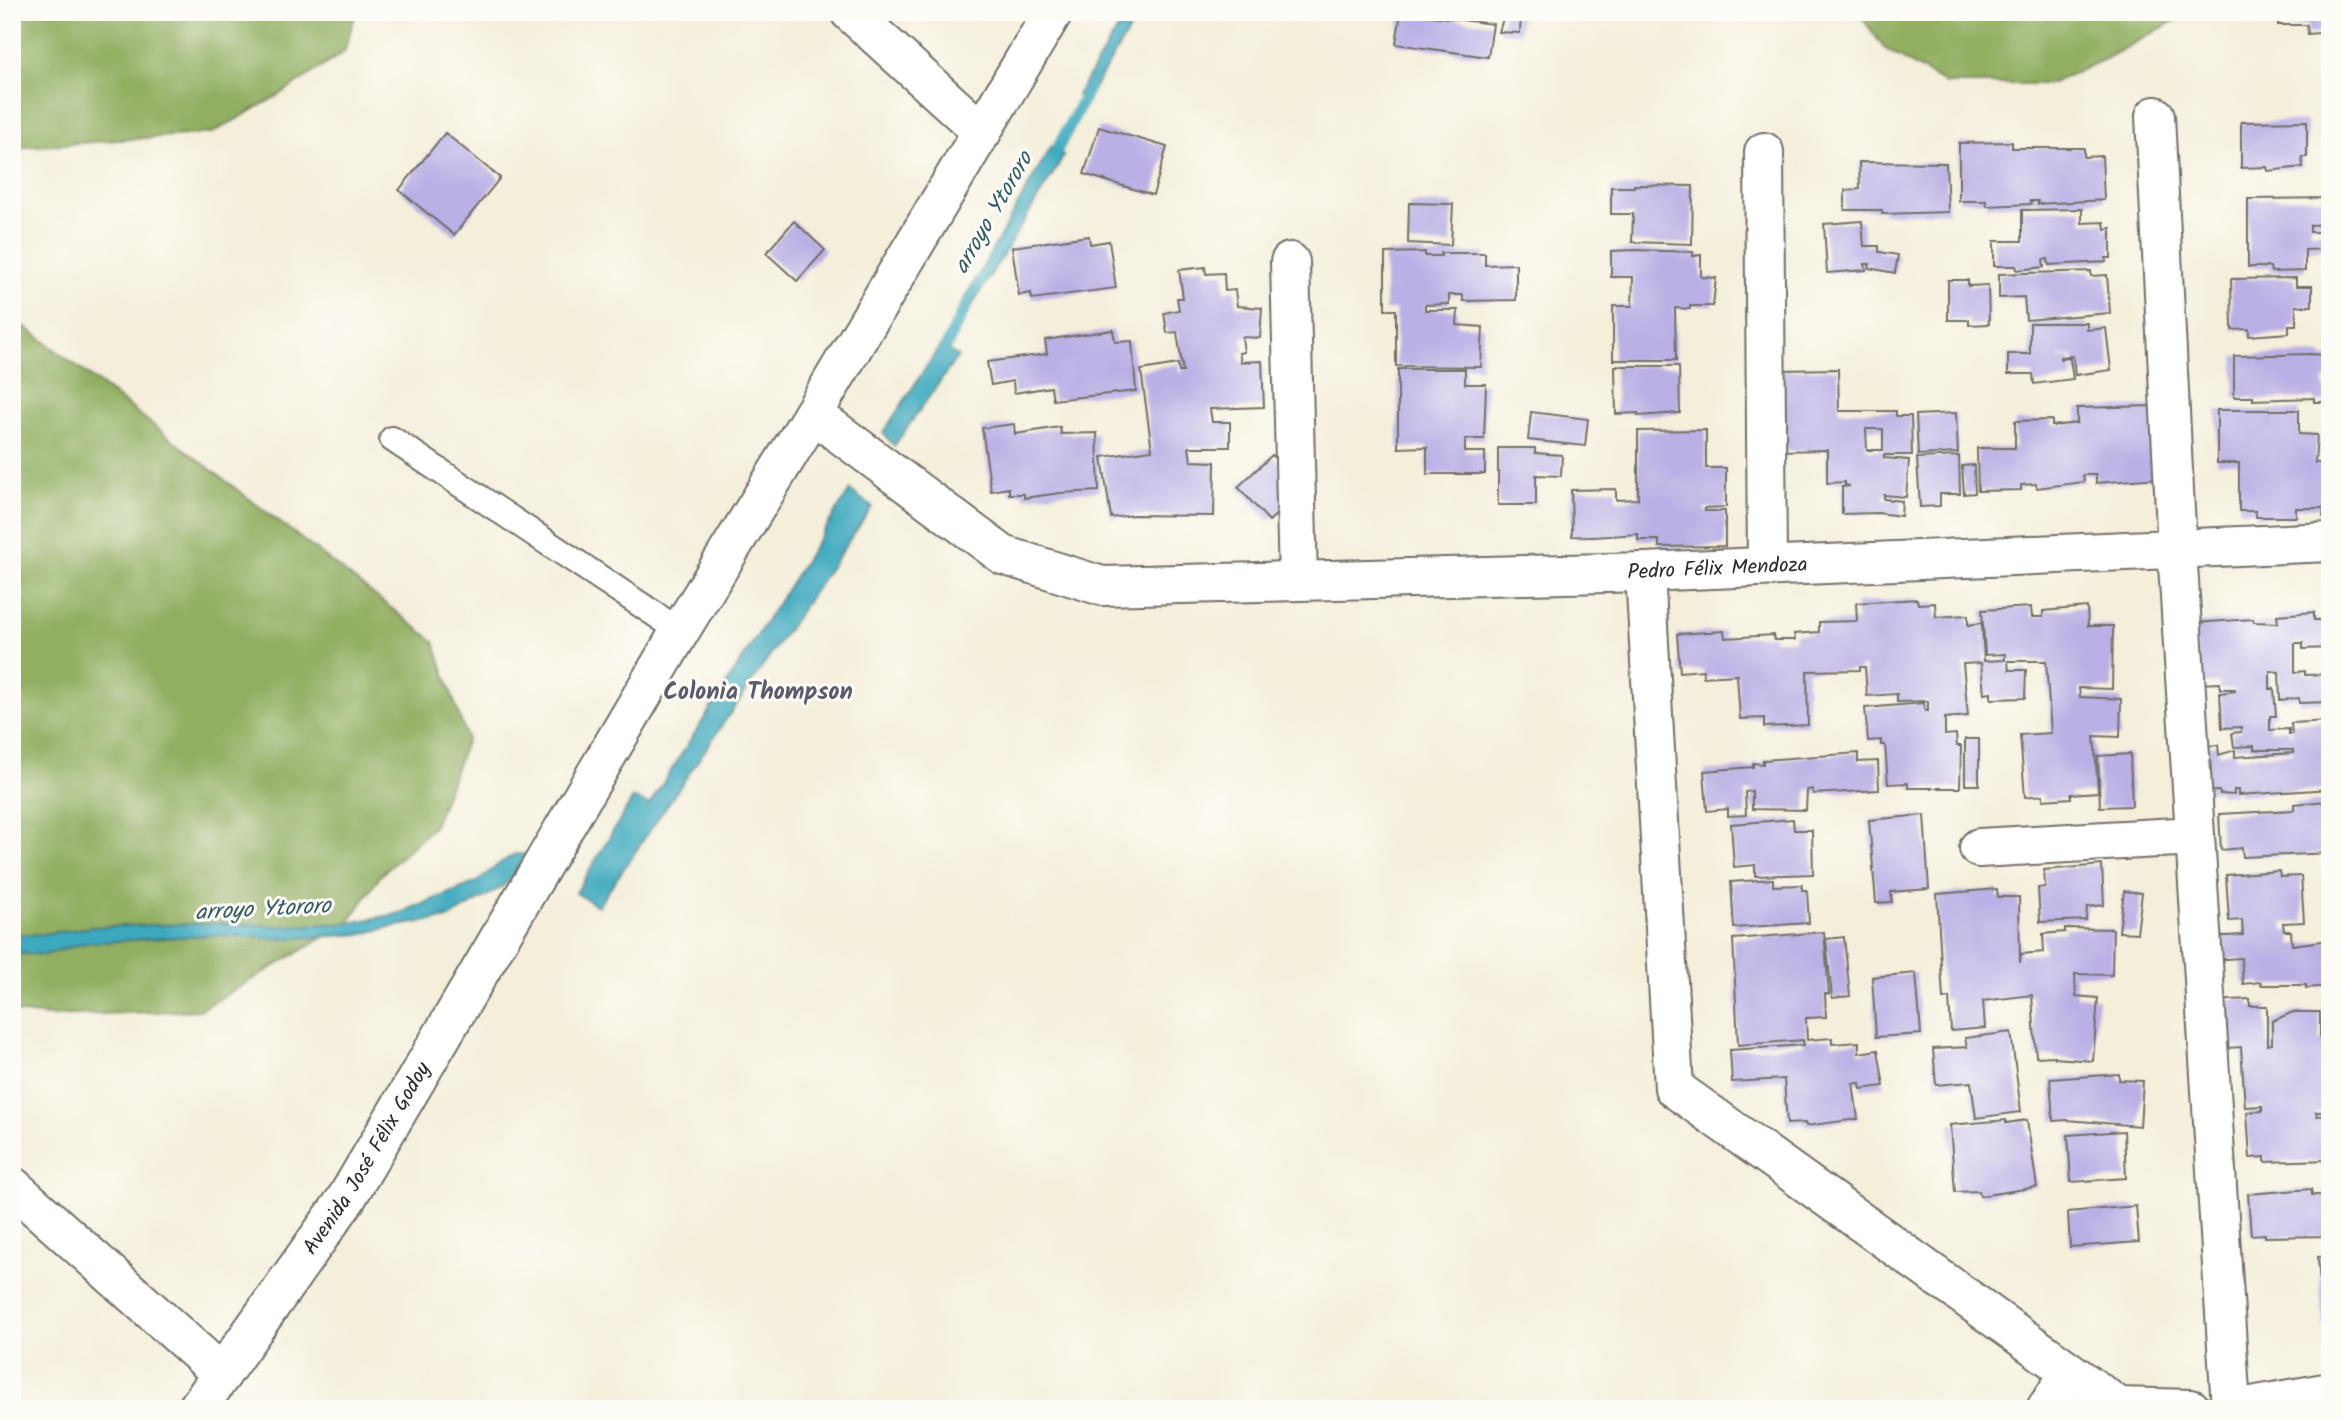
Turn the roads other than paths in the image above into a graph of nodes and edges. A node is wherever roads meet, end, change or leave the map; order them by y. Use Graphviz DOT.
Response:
graph roads {
  1 [pos="850,12"];
  2 [pos="1053,12"];
  3 [pos="2155,116"];
  4 [pos="982,132"];
  5 [pos="1764,152"];
  6 [pos="1290,262"];
  7 [pos="813,414"];
  8 [pos="392,439"];
  9 [pos="2330,542"];
  10 [pos="2177,549"];
  11 [pos="1767,566"];
  12 [pos="1645,572"];
  13 [pos="1298,581"];
  14 [pos="680,631"];
  15 [pos="2195,836"];
  16 [pos="1979,848"];
  17 [pos="12,1186"];
  18 [pos="2070,1373"];
  19 [pos="222,1374"];
  20 [pos="2330,1391"];
  21 [pos="197,1409"];
  22 [pos="2046,1409"];
  23 [pos="2191,1409"];
  24 [pos="2233,1409"];
  1 -- 4 [label="street"];
  2 -- 4 [label="street, Avenida José Félix Godoy"];
  3 -- 10 [label="street"];
  4 -- 7 [label="street, Avenida José Félix Godoy"];
  5 -- 11 [label="street"];
  6 -- 13 [label="street"];
  7 -- 13 [label="street, Pedro Félix Mendoza"];
  7 -- 14 [label="street, Avenida José Félix Godoy"];
  8 -- 14 [label="lane"];
  9 -- 10 [label="street, Pedro Félix Mendoza"];
  10 -- 11 [label="street, Pedro Félix Mendoza"];
  10 -- 15 [label="street"];
  11 -- 12 [label="street, Pedro Félix Mendoza"];
  12 -- 13 [label="street, Pedro Félix Mendoza"];
  12 -- 18 [label="street"];
  14 -- 19 [label="street, Avenida José Félix Godoy"];
  15 -- 16 [label="street"];
  15 -- 24 [label="street"];
  17 -- 19 [label="street"];
  18 -- 22 [label="street"];
  18 -- 23 [label="street"];
  19 -- 21 [label="street, Avenida José Félix Godoy"];
  20 -- 24 [label="street"];
}
